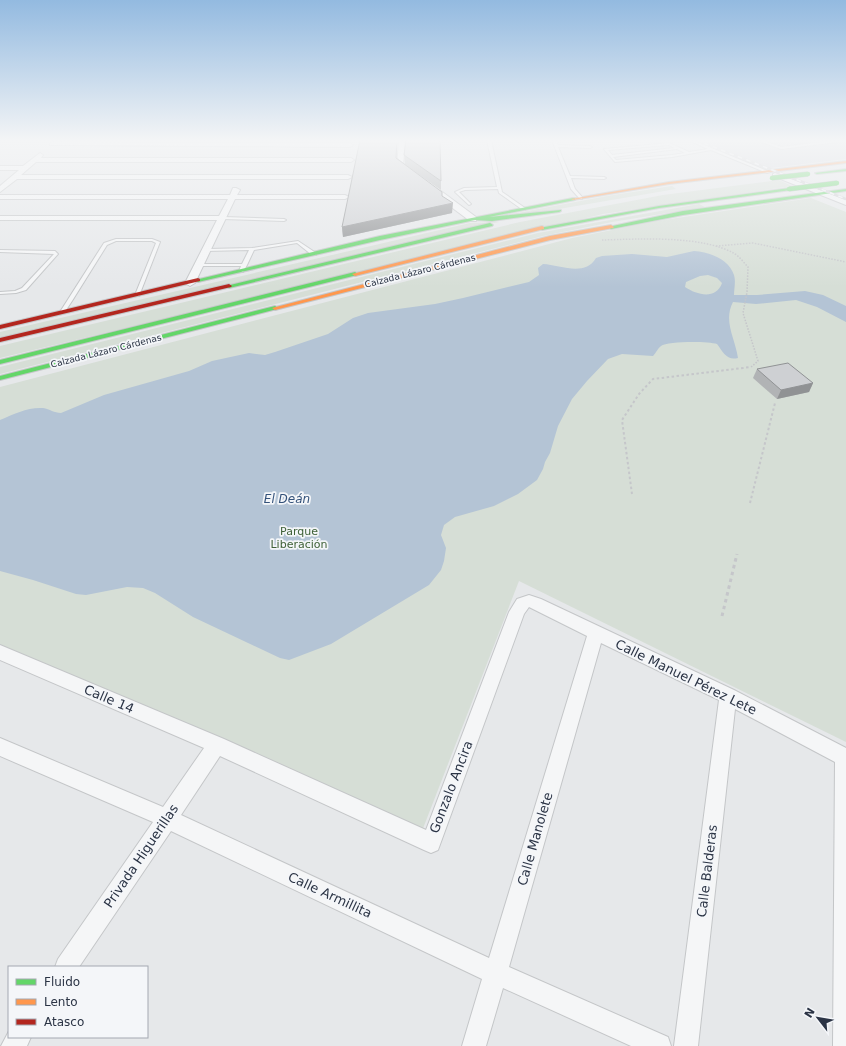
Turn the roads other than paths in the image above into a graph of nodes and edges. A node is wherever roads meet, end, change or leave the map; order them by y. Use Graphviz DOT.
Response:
graph roads {
  1 [pos="499,188"];
  2 [pos="237,189"];
  3 [pos="471,189"];
  4 [pos="573,189"];
  5 [pos="640,189"];
  6 [pos="688,189"];
  7 [pos="790,189"];
  8 [pos="809,189"];
  9 [pos="846,190"];
  10 [pos="434,191"];
  11 [pos="821,193"];
  12 [pos="233,196"];
  13 [pos="0,197"];
  14 [pos="345,197"];
  15 [pos="581,198"];
  16 [pos="846,203"];
  17 [pos="469,204"];
  18 [pos="524,209"];
  19 [pos="559,211"];
  20 [pos="0,218"];
  21 [pos="223,218"];
  22 [pos="473,218"];
  23 [pos="284,220"];
  24 [pos="252,249"];
  25 [pos="207,250"];
  26 [pos="0,251"];
  27 [pos="314,254"];
  28 [pos="199,265"];
  29 [pos="243,268"];
  30 [pos="190,283"];
  31 [pos="0,293"];
  32 [pos="137,295"];
  33 [pos="62,312"];
  34 [pos="0,327"];
  35 [pos="0,340"];
  36 [pos="0,362"];
  37 [pos="0,378"];
  38 [pos="523,603"];
  39 [pos="596,633"];
  40 [pos="0,652"];
  41 [pos="728,696"];
  42 [pos="217,745"];
  43 [pos="0,747"];
  44 [pos="845,758"];
  45 [pos="166,818"];
  46 [pos="67,966"];
  47 [pos="495,973"];
  48 [pos="474,1046"];
  49 [pos="659,1046"];
  50 [pos="686,1046"];
  51 [pos="845,1046"];
  1 -- 18 [label="lane"];
  2 -- 12 [label="street"];
  3 -- 17 [label="lane"];
  4 -- 15 [label="lane"];
  5 -- 15 [label="main road"];
  6 -- 19 [label="main road"];
  7 -- 36 [label="main road, Calzada Lázaro Cárdenas, bridge"];
  8 -- 11 [label="street"];
  9 -- 11 [label="main road, Calzada Lázaro Cárdenas"];
  10 -- 22 [label="street"];
  11 -- 16 [label="street"];
  11 -- 37 [label="main road, Calzada Lázaro Cárdenas"];
  12 -- 13 [label="street"];
  12 -- 14 [label="street"];
  12 -- 21 [label="street"];
  15 -- 18 [label="main road"];
  18 -- 22 [label="main road"];
  19 -- 22 [label="main road"];
  19 -- 35 [label="main road"];
  20 -- 21 [label="street"];
  21 -- 23 [label="lane"];
  21 -- 25 [label="street"];
  22 -- 27 [label="main road"];
  24 -- 25 [label="lane"];
  24 -- 27 [label="lane"];
  24 -- 29 [label="lane"];
  25 -- 28 [label="street"];
  26 -- 31 [label="lane"];
  27 -- 29 [label="main road"];
  28 -- 29 [label="lane"];
  28 -- 30 [label="street"];
  29 -- 30 [label="main road"];
  30 -- 32 [label="main road"];
  32 -- 33 [label="main road"];
  32 -- 33 [label="lane"];
  33 -- 34 [label="main road"];
  38 -- 39 [label="street, Calle Manuel Pérez Lete"];
  38 -- 42 [label="street, Gonzalo Ancira"];
  39 -- 41 [label="street, Calle Manuel Pérez Lete"];
  39 -- 47 [label="street, Calle Manolete"];
  40 -- 42 [label="street, Calle 14"];
  41 -- 44 [label="street, Calle Manuel Pérez Lete"];
  41 -- 50 [label="street, Calle Balderas"];
  42 -- 45 [label="street, Privada Higuerillas"];
  43 -- 45 [label="street, Calle Armillita"];
  44 -- 51 [label="street"];
  45 -- 46 [label="street, Privada Higuerillas"];
  45 -- 47 [label="street, Calle Armillita"];
  47 -- 48 [label="street, Calle Manolete"];
  47 -- 49 [label="street, Calle Armillita"];
}
